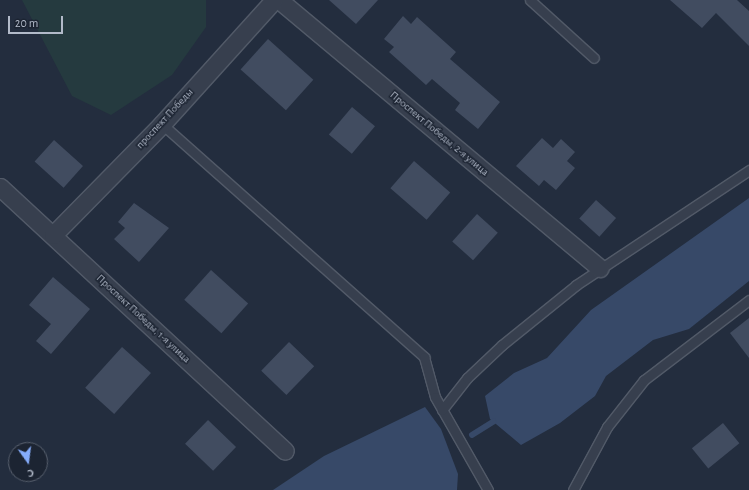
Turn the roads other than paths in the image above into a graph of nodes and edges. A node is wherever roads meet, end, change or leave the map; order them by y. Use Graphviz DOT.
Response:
graph roads {
  1 [pos="274,0"];
  2 [pos="279,0"];
  3 [pos="530,0"];
  4 [pos="594,58"];
  5 [pos="162,124"];
  6 [pos="749,170"];
  7 [pos="0,187"];
  8 [pos="53,235"];
  9 [pos="600,268"];
  10 [pos="749,300"];
  11 [pos="442,410"];
  12 [pos="285,451"];
  13 [pos="488,490"];
  14 [pos="573,490"];
  1 -- 5 [label="street, проспект Победы"];
  2 -- 9 [label="street, Проспект Победы, 2-я улица"];
  3 -- 4 [label="lane"];
  5 -- 8 [label="street, проспект Победы"];
  5 -- 11 [label="lane"];
  6 -- 9 [label="lane"];
  7 -- 8 [label="street, Проспект Победы, 1-я улица"];
  8 -- 12 [label="street, Проспект Победы, 1-я улица"];
  9 -- 11 [label="lane"];
  10 -- 14 [label="lane"];
  11 -- 13 [label="lane"];
}
